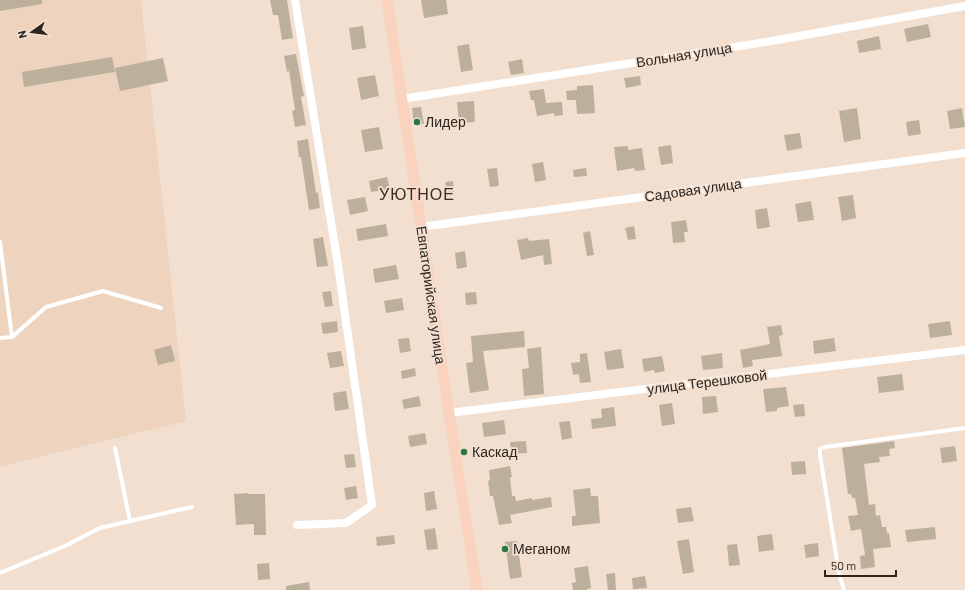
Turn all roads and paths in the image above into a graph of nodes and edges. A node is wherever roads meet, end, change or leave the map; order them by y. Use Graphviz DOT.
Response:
graph roads {
  1 [pos="295,0"];
  2 [pos="387,0"];
  3 [pos="965,6"];
  4 [pos="402,99"];
  5 [pos="965,153"];
  6 [pos="421,227"];
  7 [pos="0,242"];
  8 [pos="161,308"];
  9 [pos="12,337"];
  10 [pos="0,338"];
  11 [pos="965,350"];
  12 [pos="449,413"];
  13 [pos="965,428"];
  14 [pos="115,448"];
  15 [pos="192,507"];
  16 [pos="130,521"];
  17 [pos="297,525"];
  18 [pos="0,573"];
  19 [pos="477,590"];
  20 [pos="844,590"];
  1 -- 17 [label="street"];
  2 -- 4 [label="main road, Евпаторийская улица"];
  3 -- 4 [label="street, Вольная улица"];
  4 -- 6 [label="main road, Евпаторийская улица"];
  5 -- 6 [label="street, Садовая улица"];
  6 -- 12 [label="main road, Евпаторийская улица"];
  7 -- 9 [label="lane"];
  8 -- 9 [label="lane"];
  9 -- 10 [label="lane"];
  11 -- 12 [label="street, улица Терешковой"];
  12 -- 19 [label="main road, Евпаторийская улица"];
  13 -- 20 [label="lane"];
  14 -- 16 [label="lane"];
  15 -- 16 [label="lane"];
  16 -- 18 [label="lane"];
}
